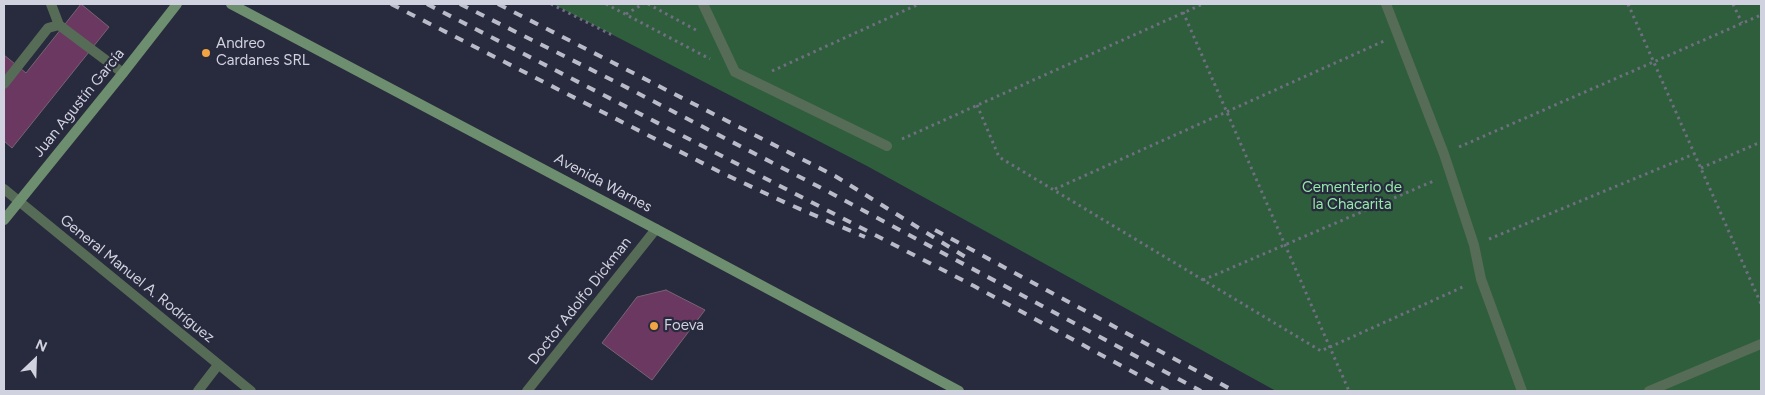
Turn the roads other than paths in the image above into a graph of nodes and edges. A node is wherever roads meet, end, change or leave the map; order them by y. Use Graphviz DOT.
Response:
graph roads {
  1 [pos="51,4"];
  2 [pos="177,4"];
  3 [pos="231,4"];
  4 [pos="703,4"];
  5 [pos="1386,4"];
  6 [pos="59,25"];
  7 [pos="123,73"];
  8 [pos="4,84"];
  9 [pos="887,146"];
  10 [pos="4,189"];
  11 [pos="19,202"];
  12 [pos="4,220"];
  13 [pos="656,228"];
  14 [pos="1761,344"];
  15 [pos="218,365"];
  16 [pos="198,391"];
  17 [pos="251,391"];
  18 [pos="527,391"];
  19 [pos="959,391"];
  20 [pos="1522,391"];
  21 [pos="1649,391"];
  1 -- 6 [label="street"];
  2 -- 7 [label="main road, Juan Agustín García"];
  3 -- 13 [label="main road, Avenida Warnes"];
  4 -- 9 [label="street"];
  5 -- 20 [label="street"];
  6 -- 7 [label="street"];
  6 -- 8 [label="street"];
  7 -- 11 [label="main road, Juan Agustín García"];
  10 -- 11 [label="street, General Manuel A. Rodríguez"];
  11 -- 12 [label="main road, Juan Agustín García"];
  11 -- 15 [label="street, General Manuel A. Rodríguez"];
  13 -- 18 [label="street, Doctor Adolfo Dickman"];
  13 -- 19 [label="main road, Avenida Warnes"];
  14 -- 21 [label="street"];
  15 -- 16 [label="street"];
  15 -- 17 [label="street, General Manuel A. Rodríguez"];
}
